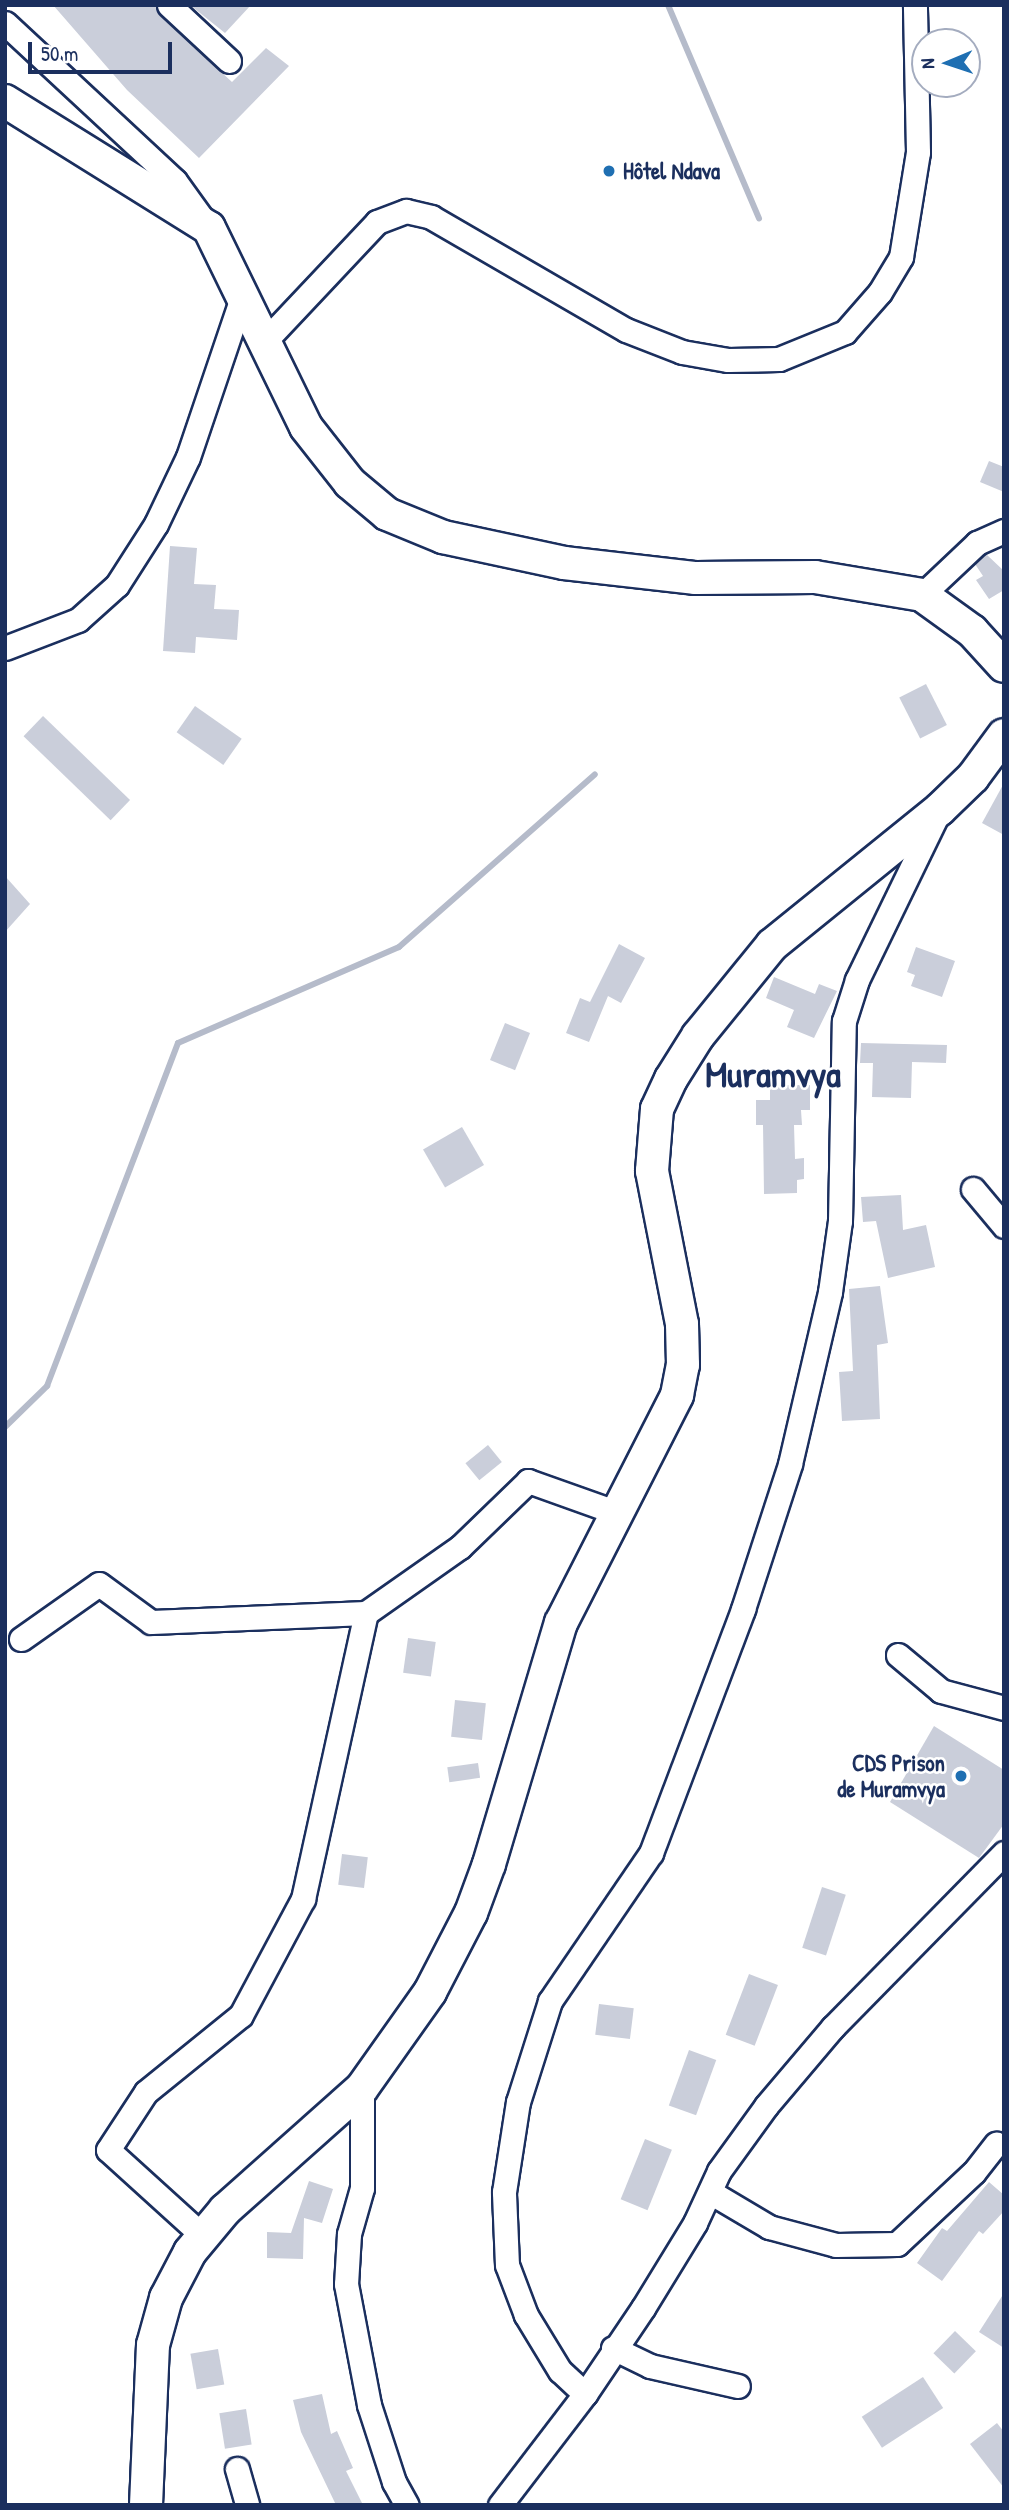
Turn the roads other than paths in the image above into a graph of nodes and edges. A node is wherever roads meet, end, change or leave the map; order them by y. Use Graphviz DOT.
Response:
graph roads {
  1 [pos="169,5"];
  2 [pos="915,5"];
  3 [pos="5,23"];
  4 [pos="229,61"];
  5 [pos="5,101"];
  6 [pos="209,229"];
  7 [pos="241,300"];
  8 [pos="264,342"];
  9 [pos="1004,531"];
  10 [pos="922,595"];
  11 [pos="5,648"];
  12 [pos="1004,666"];
  13 [pos="1004,735"];
  14 [pos="940,809"];
  15 [pos="973,1189"];
  16 [pos="1004,1226"];
  17 [pos="615,1512"];
  18 [pos="366,1614"];
  19 [pos="21,1639"];
  20 [pos="898,1655"];
  21 [pos="1004,1708"];
  22 [pos="1004,1853"];
  23 [pos="362,2088"];
  24 [pos="996,2144"];
  25 [pos="710,2192"];
  26 [pos="203,2236"];
  27 [pos="613,2348"];
  28 [pos="738,2386"];
  29 [pos="585,2394"];
  30 [pos="237,2469"];
  31 [pos="504,2503"];
  32 [pos="146,2505"];
  33 [pos="247,2505"];
  34 [pos="407,2505"];
  1 -- 4 [label="street"];
  2 -- 8 [label="street"];
  3 -- 6 [label="street"];
  5 -- 6 [label="main road"];
  6 -- 7 [label="main road"];
  7 -- 8 [label="main road"];
  7 -- 11 [label="street"];
  8 -- 10 [label="main road"];
  9 -- 10 [label="street"];
  10 -- 12 [label="main road"];
  13 -- 14 [label="main road"];
  14 -- 17 [label="main road"];
  14 -- 29 [label="street"];
  15 -- 16 [label="street"];
  17 -- 18 [label="street"];
  17 -- 23 [label="main road"];
  18 -- 19 [label="street"];
  18 -- 26 [label="street"];
  20 -- 21 [label="street"];
  22 -- 25 [label="street"];
  23 -- 26 [label="main road"];
  23 -- 34 [label="street"];
  24 -- 25 [label="street"];
  25 -- 27 [label="street"];
  26 -- 32 [label="main road"];
  27 -- 28 [label="street"];
  27 -- 29 [label="street"];
  29 -- 31 [label="street"];
  30 -- 33 [label="street"];
}
